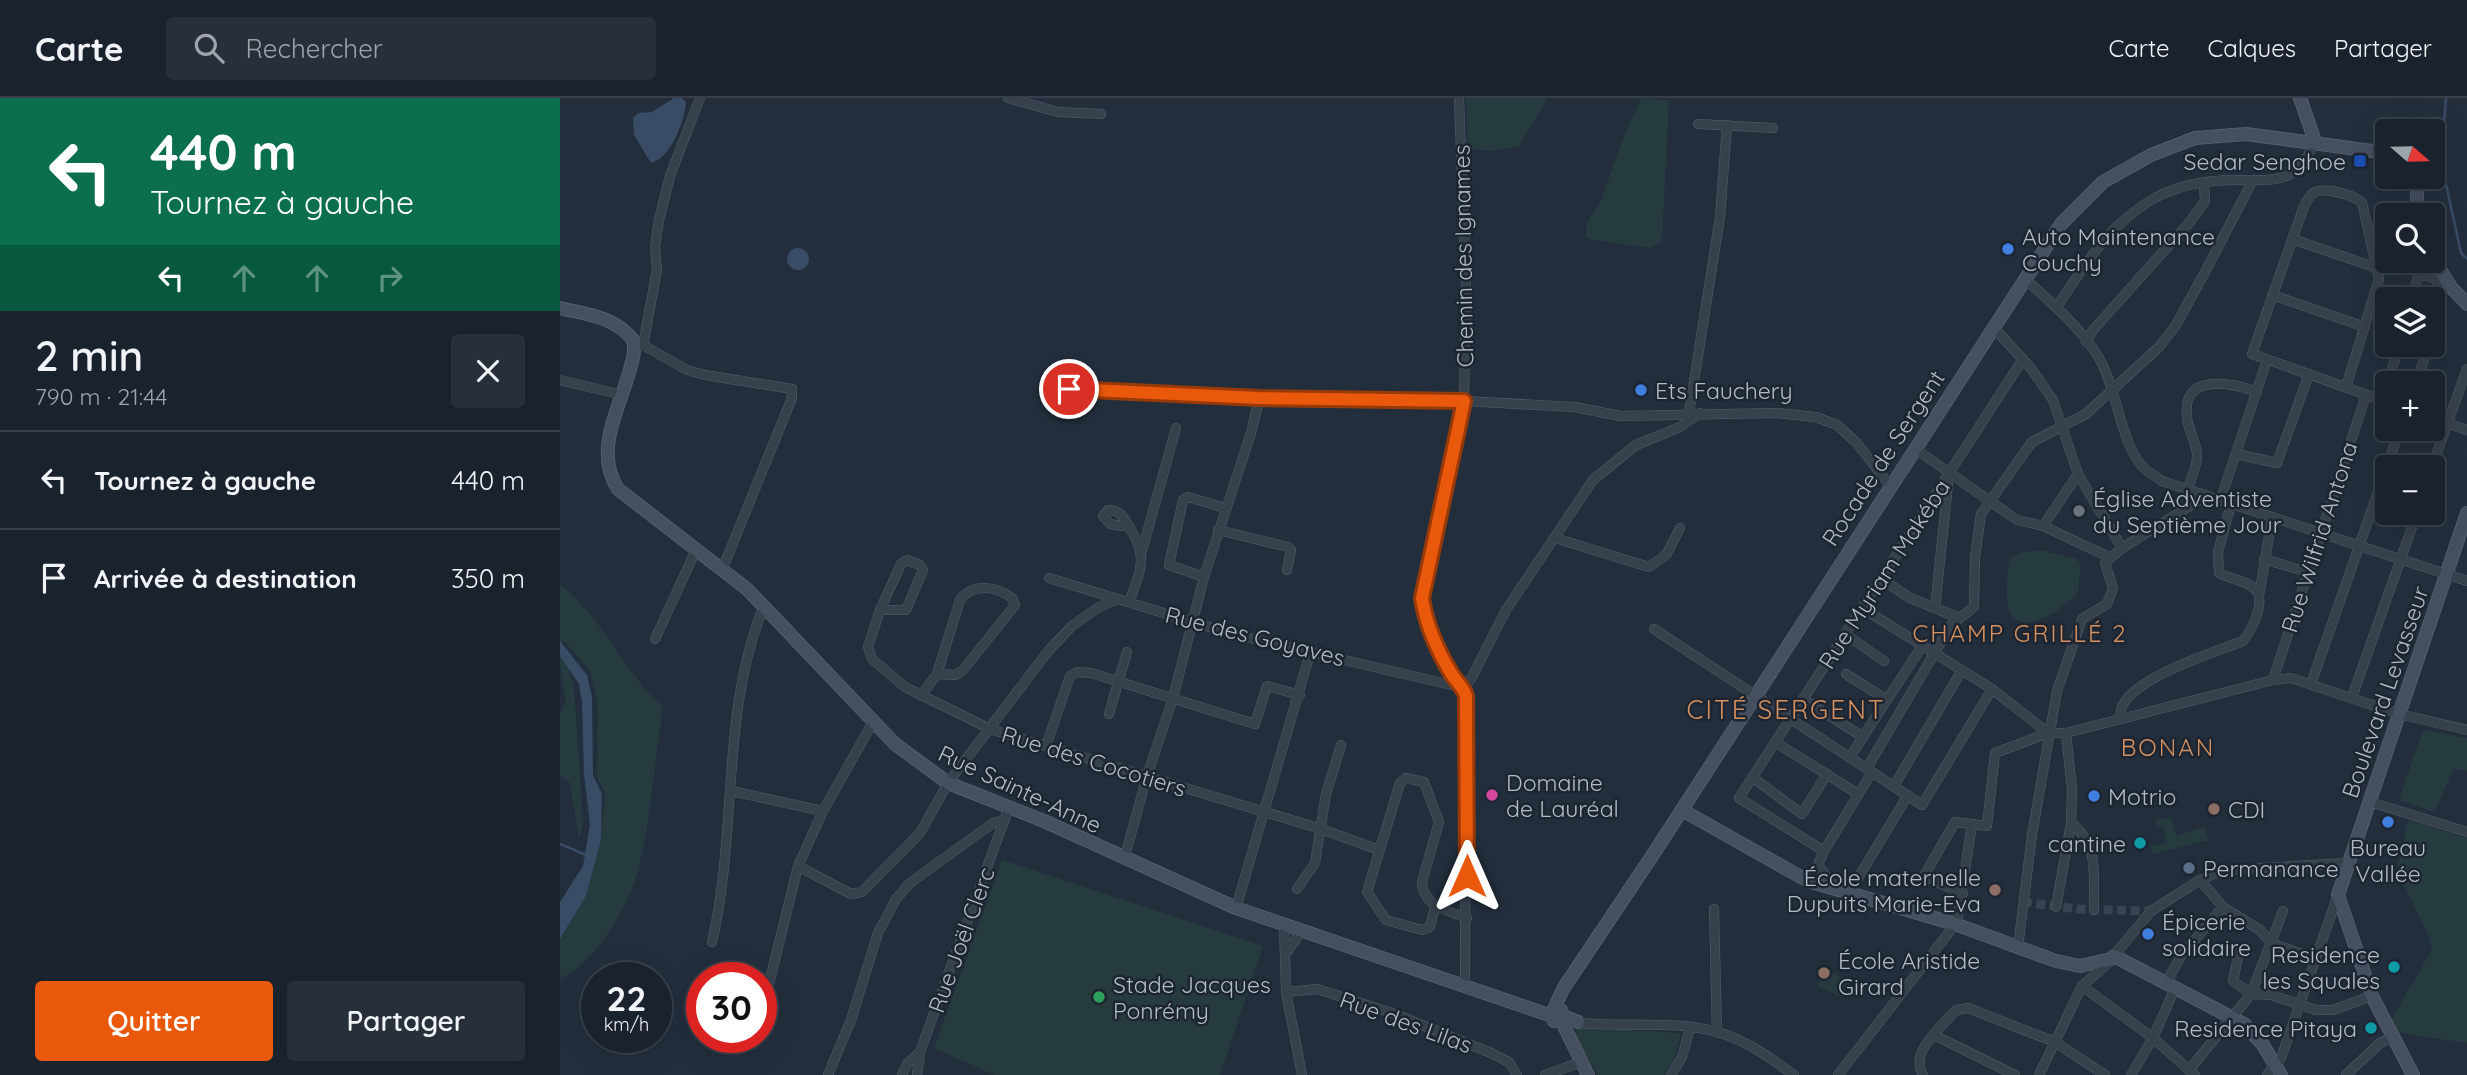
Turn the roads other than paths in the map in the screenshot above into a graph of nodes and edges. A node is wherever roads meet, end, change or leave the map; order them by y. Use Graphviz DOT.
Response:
graph roads {
  1 [pos="700,98"];
  2 [pos="1008,98"];
  3 [pos="1459,98"];
  4 [pos="2300,98"];
  5 [pos="1101,114"];
  6 [pos="1698,124"];
  7 [pos="1727,125"];
  8 [pos="1773,128"];
  9 [pos="2315,141"];
  10 [pos="2375,151"];
  11 [pos="2233,180"];
  12 [pos="2253,180"];
  13 [pos="2204,183"];
  14 [pos="2244,195"];
  15 [pos="2292,239"];
  16 [pos="2375,258"];
  17 [pos="2375,267"];
  18 [pos="2378,273"];
  19 [pos="2438,273"];
  20 [pos="2440,277"];
  21 [pos="2025,279"];
  22 [pos="2415,287"];
  23 [pos="2436,287"];
  24 [pos="2272,295"];
  25 [pos="2467,304"];
  26 [pos="2057,307"];
  27 [pos="560,308"];
  28 [pos="1993,327"];
  29 [pos="2365,327"];
  30 [pos="2086,342"];
  31 [pos="639,346"];
  32 [pos="2023,359"];
  33 [pos="2267,360"];
  34 [pos="2467,369"];
  35 [pos="2308,374"];
  36 [pos="560,380"];
  37 [pos="2114,387"];
  38 [pos="2346,387"];
  39 [pos="1069,389"];
  40 [pos="2257,392"];
  41 [pos="623,395"];
  42 [pos="2366,395"];
  43 [pos="1259,398"];
  44 [pos="2375,398"];
  45 [pos="1464,401"];
  46 [pos="1689,413"];
  47 [pos="1700,413"];
  48 [pos="2445,422"];
  49 [pos="2448,423"];
  50 [pos="2064,426"];
  51 [pos="1176,428"];
  52 [pos="2467,430"];
  53 [pos="2396,441"];
  54 [pos="1914,448"];
  55 [pos="2236,454"];
  56 [pos="2436,455"];
  57 [pos="1949,474"];
  58 [pos="2078,474"];
  59 [pos="1890,486"];
  60 [pos="2187,491"];
  61 [pos="2206,496"];
  62 [pos="2220,500"];
  63 [pos="1992,502"];
  64 [pos="2231,504"];
  65 [pos="1225,508"];
  66 [pos="2467,513"];
  67 [pos="2272,518"];
  68 [pos="2413,525"];
  69 [pos="2043,526"];
  70 [pos="1130,527"];
  71 [pos="1680,528"];
  72 [pos="1218,530"];
  73 [pos="2321,533"];
  74 [pos="1555,538"];
  75 [pos="2359,547"];
  76 [pos="2122,548"];
  77 [pos="696,550"];
  78 [pos="1142,551"];
  79 [pos="2109,557"];
  80 [pos="2264,559"];
  81 [pos="2400,561"];
  82 [pos="722,570"];
  83 [pos="1287,570"];
  84 [pos="2307,572"];
  85 [pos="2446,576"];
  86 [pos="1204,577"];
  87 [pos="1049,578"];
  88 [pos="1881,579"];
  89 [pos="2467,581"];
  90 [pos="2259,596"];
  91 [pos="1118,599"];
  92 [pos="1129,602"];
  93 [pos="764,606"];
  94 [pos="1862,608"];
  95 [pos="1935,608"];
  96 [pos="880,610"];
  97 [pos="1957,617"];
  98 [pos="1194,622"];
  99 [pos="1654,629"];
  100 [pos="1845,634"];
  101 [pos="655,639"];
  102 [pos="1922,646"];
  103 [pos="1311,650"];
  104 [pos="1127,652"];
  105 [pos="1937,655"];
  106 [pos="1884,661"];
  107 [pos="1962,670"];
  108 [pos="937,674"];
  109 [pos="1846,674"];
  110 [pos="2273,680"];
  111 [pos="1118,682"];
  112 [pos="2311,684"];
  113 [pos="1464,688"];
  114 [pos="1992,689"];
  115 [pos="1300,695"];
  116 [pos="921,696"];
  117 [pos="1755,696"];
  118 [pos="2352,697"];
  119 [pos="1173,698"];
  120 [pos="1803,699"];
  121 [pos="1886,700"];
  122 [pos="1110,713"];
  123 [pos="2399,714"];
  124 [pos="1791,718"];
  125 [pos="2121,719"];
  126 [pos="873,722"];
  127 [pos="989,729"];
  128 [pos="2467,730"];
  129 [pos="2049,733"];
  130 [pos="2066,733"];
  131 [pos="1863,737"];
  132 [pos="1775,742"];
  133 [pos="1341,745"];
  134 [pos="1046,746"];
  135 [pos="1850,757"];
  136 [pos="1870,770"];
  137 [pos="1827,774"];
  138 [pos="1147,776"];
  139 [pos="1752,777"];
  140 [pos="948,783"];
  141 [pos="1894,786"];
  142 [pos="732,791"];
  143 [pos="1858,794"];
  144 [pos="1908,795"];
  145 [pos="2370,802"];
  146 [pos="1009,807"];
  147 [pos="1682,810"];
  148 [pos="823,811"];
  149 [pos="1262,813"];
  150 [pos="1005,820"];
  151 [pos="2071,823"];
  152 [pos="1972,824"];
  153 [pos="1321,829"];
  154 [pos="2467,832"];
  155 [pos="1379,850"];
  156 [pos="1824,851"];
  157 [pos="1124,860"];
  158 [pos="1818,865"];
  159 [pos="2345,865"];
  160 [pos="798,866"];
  161 [pos="2200,880"];
  162 [pos="1810,881"];
  163 [pos="1297,889"];
  164 [pos="1836,889"];
  165 [pos="2340,890"];
  166 [pos="1849,893"];
  167 [pos="1963,894"];
  168 [pos="2056,906"];
  169 [pos="1435,907"];
  170 [pos="2223,907"];
  171 [pos="1236,908"];
  172 [pos="1714,909"];
  173 [pos="2094,909"];
  174 [pos="2283,911"];
  175 [pos="1467,918"];
  176 [pos="1284,924"];
  177 [pos="1955,924"];
  178 [pos="1302,930"];
  179 [pos="712,942"];
  180 [pos="2271,943"];
  181 [pos="2018,947"];
  182 [pos="2239,951"];
  183 [pos="1284,956"];
  184 [pos="2112,957"];
  185 [pos="2314,958"];
  186 [pos="774,962"];
  187 [pos="2080,966"];
  188 [pos="2084,984"];
  189 [pos="2171,985"];
  190 [pos="1465,987"];
  191 [pos="1286,992"];
  192 [pos="2251,993"];
  193 [pos="2372,996"];
  194 [pos="2298,1005"];
  195 [pos="2230,1016"];
  196 [pos="1558,1018"];
  197 [pos="1578,1022"];
  198 [pos="1690,1028"];
  199 [pos="1717,1032"];
  200 [pos="1934,1035"];
  201 [pos="2392,1037"];
  202 [pos="2153,1038"];
  203 [pos="2055,1042"];
  204 [pos="920,1052"];
  205 [pos="1581,1062"];
  206 [pos="2192,1072"];
  207 [pos="2275,1072"];
  208 [pos="829,1074"];
  209 [pos="919,1074"];
  210 [pos="902,1075"];
  211 [pos="1302,1075"];
  212 [pos="1517,1075"];
  213 [pos="1545,1075"];
  214 [pos="1588,1075"];
  215 [pos="1671,1075"];
  216 [pos="1794,1075"];
  217 [pos="1838,1075"];
  218 [pos="1923,1075"];
  219 [pos="2015,1075"];
  220 [pos="2039,1075"];
  221 [pos="2105,1075"];
  222 [pos="2131,1075"];
  223 [pos="2346,1075"];
  224 [pos="2413,1075"];
  1 -- 31 [label="street"];
  2 -- 5 [label="street"];
  3 -- 45 [label="street, Chemin des Ignames"];
  4 -- 9 [label="main road"];
  6 -- 7 [label="street"];
  7 -- 8 [label="street"];
  7 -- 46 [label="street"];
  9 -- 10 [label="main road, Rocade de Sergent"];
  9 -- 12 [label="street"];
  9 -- 21 [label="main road, Rocade de Sergent"];
  11 -- 12 [label="street"];
  11 -- 13 [label="street"];
  11 -- 14 [label="street"];
  12 -- 14 [label="street"];
  13 -- 26 [label="street"];
  13 -- 30 [label="street"];
  14 -- 37 [label="street"];
  15 -- 16 [label="street"];
  15 -- 17 [label="street"];
  15 -- 24 [label="street"];
  18 -- 29 [label="street"];
  19 -- 20 [label="main road"];
  20 -- 22 [label="street"];
  20 -- 23 [label="street"];
  20 -- 25 [label="main road"];
  21 -- 26 [label="street"];
  21 -- 28 [label="main road, Rocade de Sergent"];
  24 -- 29 [label="street"];
  24 -- 33 [label="street"];
  26 -- 30 [label="street"];
  27 -- 31 [label="main road"];
  28 -- 32 [label="street"];
  28 -- 54 [label="main road, Rocade de Sergent"];
  29 -- 38 [label="street"];
  30 -- 37 [label="street"];
  31 -- 41 [label="main road, Rue Sainte-Anne"];
  31 -- 82 [label="street"];
  32 -- 50 [label="street"];
  32 -- 57 [label="street, Rue Myriam Makéba"];
  33 -- 35 [label="street"];
  33 -- 40 [label="street"];
  34 -- 49 [label="street"];
  35 -- 38 [label="street"];
  35 -- 55 [label="street"];
  36 -- 41 [label="street"];
  37 -- 50 [label="street"];
  37 -- 60 [label="street"];
  38 -- 42 [label="street"];
  39 -- 43 [label="street"];
  40 -- 55 [label="street"];
  40 -- 60 [label="street"];
  41 -- 77 [label="main road, Rue Sainte-Anne"];
  42 -- 44 [label="street"];
  42 -- 73 [label="street, Rue Wilfrid Antona"];
  43 -- 45 [label="street"];
  43 -- 65 [label="street"];
  45 -- 46 [label="street"];
  45 -- 113 [label="street, Chemin des Ignames"];
  46 -- 47 [label="street"];
  47 -- 59 [label="street"];
  47 -- 74 [label="street"];
  48 -- 49 [label="street"];
  49 -- 52 [label="street"];
  49 -- 56 [label="street"];
  50 -- 58 [label="street"];
  50 -- 63 [label="street"];
  51 -- 78 [label="street"];
  53 -- 75 [label="street"];
  54 -- 57 [label="street"];
  54 -- 59 [label="main road, Rocade de Sergent"];
  55 -- 62 [label="street"];
  57 -- 63 [label="street"];
  57 -- 88 [label="street, Rue Myriam Makéba"];
  57 -- 95 [label="street"];
  58 -- 69 [label="street"];
  58 -- 76 [label="street"];
  59 -- 117 [label="main road, Rocade de Sergent"];
  60 -- 61 [label="street"];
  61 -- 62 [label="street"];
  61 -- 76 [label="street"];
  62 -- 64 [label="street"];
  63 -- 69 [label="street"];
  63 -- 97 [label="street"];
  64 -- 67 [label="street"];
  64 -- 90 [label="street"];
  65 -- 72 [label="street"];
  65 -- 86 [label="street"];
  66 -- 85 [label="main road, Boulevard Levasseur"];
  67 -- 73 [label="street"];
  67 -- 80 [label="street"];
  68 -- 81 [label="street"];
  69 -- 79 [label="street"];
  70 -- 78 [label="street"];
  71 -- 74 [label="street"];
  72 -- 83 [label="street"];
  72 -- 86 [label="street"];
  73 -- 75 [label="street"];
  73 -- 84 [label="street, Rue Wilfrid Antona"];
  74 -- 113 [label="street"];
  75 -- 81 [label="street"];
  75 -- 112 [label="street"];
  76 -- 79 [label="street"];
  77 -- 82 [label="main road, Rue Sainte-Anne"];
  77 -- 101 [label="street"];
  78 -- 92 [label="street"];
  79 -- 129 [label="street"];
  80 -- 84 [label="street"];
  80 -- 90 [label="street"];
  81 -- 85 [label="street"];
  81 -- 118 [label="street"];
  82 -- 93 [label="main road, Rue Sainte-Anne"];
  84 -- 110 [label="street, Rue Wilfrid Antona"];
  85 -- 89 [label="street"];
  85 -- 123 [label="main road, Boulevard Levasseur"];
  86 -- 98 [label="street"];
  87 -- 91 [label="street, Rue des Goyaves"];
  88 -- 94 [label="street, Rue Myriam Makéba"];
  88 -- 95 [label="street"];
  90 -- 125 [label="street"];
  91 -- 92 [label="street, Rue des Goyaves"];
  91 -- 127 [label="street"];
  92 -- 98 [label="street, Rue des Goyaves"];
  93 -- 126 [label="main road, Rue Sainte-Anne"];
  93 -- 142 [label="street"];
  94 -- 100 [label="street, Rue Myriam Makéba"];
  94 -- 102 [label="street"];
  95 -- 97 [label="street"];
  96 -- 96 [label="street, Rue des Cocotiers"];
  96 -- 116 [label="street, Rue des Cocotiers"];
  97 -- 105 [label="street"];
  98 -- 103 [label="street, Rue des Goyaves"];
  98 -- 119 [label="street"];
  99 -- 117 [label="street"];
  100 -- 106 [label="street"];
  100 -- 120 [label="street, Rue Myriam Makéba"];
  102 -- 105 [label="street"];
  102 -- 121 [label="street"];
  103 -- 113 [label="street, Rue des Goyaves"];
  103 -- 115 [label="street"];
  104 -- 111 [label="street"];
  105 -- 107 [label="street"];
  105 -- 136 [label="street"];
  107 -- 114 [label="street"];
  107 -- 141 [label="street"];
  108 -- 108 [label="street"];
  108 -- 116 [label="street"];
  109 -- 121 [label="street"];
  110 -- 112 [label="street"];
  110 -- 125 [label="street"];
  111 -- 119 [label="street"];
  111 -- 122 [label="street"];
  111 -- 134 [label="street"];
  112 -- 118 [label="street"];
  113 -- 175 [label="street"];
  114 -- 129 [label="street"];
  114 -- 144 [label="street"];
  115 -- 119 [label="street"];
  115 -- 149 [label="street"];
  116 -- 127 [label="street, Rue des Cocotiers"];
  117 -- 124 [label="street"];
  117 -- 147 [label="main road, Rocade de Sergent"];
  118 -- 123 [label="street"];
  119 -- 138 [label="street"];
  120 -- 124 [label="street, Rue Myriam Makéba"];
  120 -- 131 [label="street"];
  121 -- 131 [label="street"];
  123 -- 128 [label="street"];
  123 -- 145 [label="main road, Boulevard Levasseur"];
  124 -- 132 [label="street, Rue Myriam Makéba"];
  124 -- 135 [label="street"];
  125 -- 130 [label="street"];
  126 -- 140 [label="main road, Rue Sainte-Anne"];
  126 -- 148 [label="street"];
  127 -- 134 [label="street, Rue des Cocotiers"];
  127 -- 140 [label="street"];
  129 -- 130 [label="street"];
  129 -- 152 [label="street"];
  129 -- 181 [label="street"];
  130 -- 151 [label="street"];
  131 -- 135 [label="street"];
  132 -- 137 [label="street"];
  132 -- 139 [label="street, Rue Myriam Makéba"];
  133 -- 153 [label="street"];
  134 -- 138 [label="street, Rue des Cocotiers"];
  135 -- 136 [label="street"];
  136 -- 141 [label="street"];
  136 -- 143 [label="street"];
  137 -- 139 [label="street"];
  137 -- 143 [label="street"];
  138 -- 149 [label="street, Rue des Cocotiers"];
  138 -- 157 [label="street"];
  139 -- 156 [label="street, Rue Myriam Makéba"];
  140 -- 146 [label="main road, Rue Sainte-Anne"];
  140 -- 160 [label="street"];
  141 -- 144 [label="street"];
  142 -- 148 [label="street"];
  142 -- 179 [label="street"];
  143 -- 156 [label="street"];
  144 -- 166 [label="street"];
  145 -- 154 [label="street"];
  145 -- 159 [label="main road, Boulevard Levasseur"];
  146 -- 150 [label="street, Rue Joël Clerc"];
  146 -- 157 [label="main road, Rue Sainte-Anne"];
  147 -- 162 [label="main road"];
  147 -- 196 [label="main road, Rocade de Sergent"];
  148 -- 160 [label="street"];
  149 -- 153 [label="street, Rue des Cocotiers"];
  149 -- 171 [label="street"];
  150 -- 204 [label="street, Rue Joël Clerc"];
  150 -- 208 [label="street"];
  151 -- 168 [label="street"];
  151 -- 173 [label="street"];
  152 -- 167 [label="street"];
  152 -- 167 [label="street"];
  153 -- 155 [label="street, Rue des Cocotiers"];
  153 -- 163 [label="street"];
  155 -- 169 [label="street"];
  155 -- 169 [label="street"];
  156 -- 158 [label="street"];
  157 -- 171 [label="main road, Rue Sainte-Anne"];
  158 -- 162 [label="street"];
  158 -- 164 [label="street"];
  159 -- 161 [label="street"];
  159 -- 165 [label="main road, Boulevard Levasseur"];
  160 -- 186 [label="street"];
  161 -- 170 [label="street"];
  161 -- 184 [label="street"];
  162 -- 164 [label="main road"];
  164 -- 166 [label="main road"];
  165 -- 185 [label="street, Boulevard Levasseur"];
  165 -- 193 [label="main road"];
  166 -- 177 [label="main road"];
  167 -- 177 [label="street"];
  169 -- 175 [label="street"];
  170 -- 180 [label="street"];
  170 -- 189 [label="street"];
  171 -- 176 [label="main road, Rue Sainte-Anne"];
  172 -- 199 [label="street"];
  174 -- 180 [label="street"];
  175 -- 190 [label="street"];
  176 -- 178 [label="main road, Rue Sainte-Anne"];
  176 -- 183 [label="street"];
  177 -- 181 [label="main road"];
  177 -- 217 [label="street"];
  178 -- 183 [label="street"];
  178 -- 190 [label="main road, Rue Sainte-Anne"];
  180 -- 185 [label="street"];
  180 -- 192 [label="street"];
  181 -- 187 [label="main road"];
  182 -- 192 [label="street"];
  183 -- 191 [label="street"];
  184 -- 187 [label="main road"];
  184 -- 188 [label="street"];
  184 -- 189 [label="main road"];
  185 -- 194 [label="street, Boulevard Levasseur"];
  187 -- 188 [label="street"];
  188 -- 202 [label="street"];
  188 -- 203 [label="street"];
  189 -- 195 [label="main road"];
  189 -- 202 [label="street"];
  190 -- 196 [label="main road, Rue Sainte-Anne"];
  191 -- 211 [label="street"];
  191 -- 212 [label="street, Rue des Lilas"];
  192 -- 194 [label="street"];
  192 -- 195 [label="street"];
  193 -- 194 [label="street"];
  193 -- 201 [label="main road"];
  194 -- 207 [label="street, Boulevard Levasseur"];
  195 -- 206 [label="street"];
  195 -- 207 [label="main road"];
  196 -- 197 [label="main road, Rue Sainte-Anne"];
  196 -- 205 [label="main road"];
  197 -- 198 [label="street"];
  198 -- 199 [label="street"];
  198 -- 215 [label="street"];
  199 -- 216 [label="street"];
  200 -- 203 [label="street"];
  200 -- 218 [label="street"];
  200 -- 219 [label="street"];
  201 -- 223 [label="street"];
  201 -- 224 [label="main road"];
  202 -- 206 [label="street"];
  202 -- 222 [label="street"];
  203 -- 220 [label="street"];
  203 -- 221 [label="street"];
  204 -- 209 [label="street, Rue Joël Clerc"];
  204 -- 210 [label="street"];
  205 -- 213 [label="street"];
  205 -- 214 [label="main road"];
}
